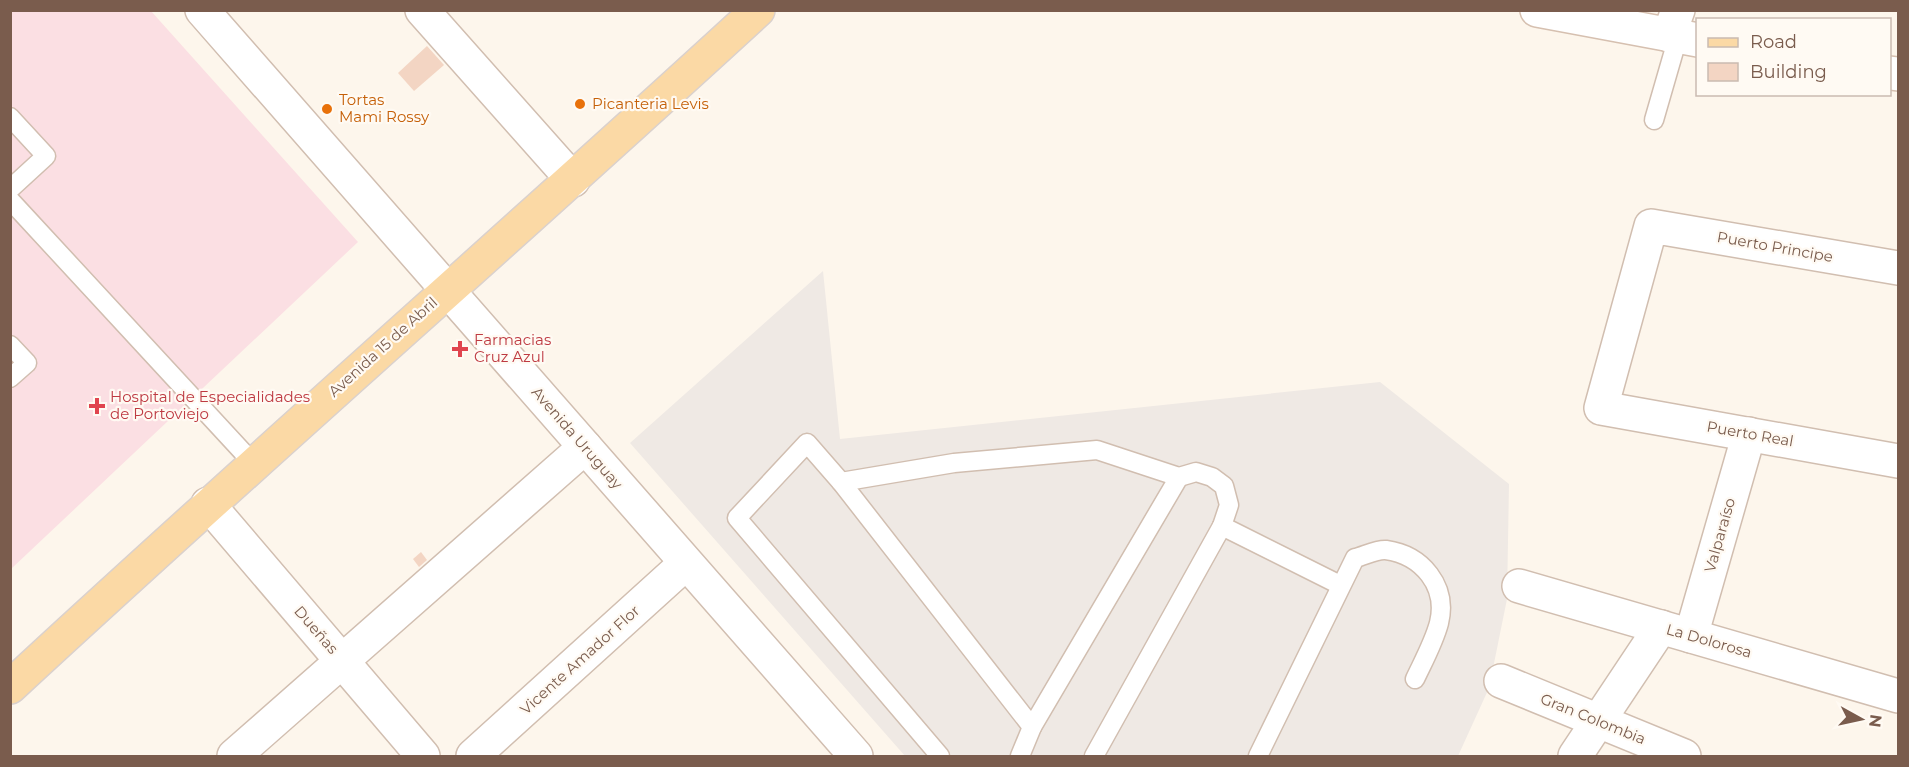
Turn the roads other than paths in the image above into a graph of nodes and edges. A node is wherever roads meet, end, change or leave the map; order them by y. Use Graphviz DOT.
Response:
graph roads {
  1 [pos="202,10"];
  2 [pos="422,10"];
  3 [pos="758,10"];
  4 [pos="1537,10"];
  5 [pos="1681,31"];
  6 [pos="10,117"];
  7 [pos="1654,120"];
  8 [pos="573,180"];
  9 [pos="10,189"];
  10 [pos="10,200"];
  11 [pos="1899,268"];
  12 [pos="447,290"];
  13 [pos="10,345"];
  14 [pos="10,378"];
  15 [pos="1601,408"];
  16 [pos="1749,434"];
  17 [pos="585,447"];
  18 [pos="1899,461"];
  19 [pos="253,463"];
  20 [pos="1179,477"];
  21 [pos="841,482"];
  22 [pos="208,504"];
  23 [pos="1222,526"];
  24 [pos="686,563"];
  25 [pos="1340,585"];
  26 [pos="1518,586"];
  27 [pos="1676,632"];
  28 [pos="342,661"];
  29 [pos="1415,679"];
  30 [pos="1501,681"];
  31 [pos="10,687"];
  32 [pos="1899,696"];
  33 [pos="1599,721"];
  34 [pos="1032,727"];
  35 [pos="234,756"];
  36 [pos="423,756"];
  37 [pos="473,756"];
  38 [pos="856,756"];
  39 [pos="940,756"];
  40 [pos="1020,756"];
  41 [pos="1094,756"];
  42 [pos="1258,756"];
  43 [pos="1575,756"];
  44 [pos="1684,756"];
  1 -- 12 [label="street, Avenida Uruguay"];
  2 -- 8 [label="street"];
  3 -- 8 [label="main road, Avenida 15 de Abril"];
  4 -- 5 [label="street"];
  5 -- 7 [label="lane"];
  6 -- 9 [label="lane"];
  8 -- 12 [label="main road, Avenida 15 de Abril"];
  10 -- 19 [label="lane"];
  11 -- 15 [label="street, Puerto Principe"];
  12 -- 17 [label="street, Avenida Uruguay"];
  12 -- 19 [label="main road, Avenida 15 de Abril"];
  13 -- 14 [label="lane"];
  15 -- 16 [label="street, Puerto Real"];
  16 -- 18 [label="street, Puerto Real"];
  16 -- 27 [label="street, Valparaíso"];
  17 -- 24 [label="street, Avenida Uruguay"];
  17 -- 28 [label="street"];
  19 -- 22 [label="main road, Avenida 15 de Abril"];
  20 -- 21 [label="lane"];
  20 -- 23 [label="lane"];
  20 -- 34 [label="lane"];
  21 -- 34 [label="lane"];
  21 -- 39 [label="lane"];
  22 -- 28 [label="street, Dueñas"];
  22 -- 31 [label="main road, Avenida 15 de Abril"];
  23 -- 25 [label="lane"];
  23 -- 41 [label="lane"];
  24 -- 37 [label="street, Vicente Amador Flor"];
  24 -- 38 [label="street, Avenida Uruguay"];
  25 -- 29 [label="lane"];
  25 -- 42 [label="lane"];
  26 -- 27 [label="street, La Dolorosa"];
  27 -- 32 [label="street, La Dolorosa"];
  27 -- 33 [label="street, Valparaíso"];
  28 -- 35 [label="street"];
  28 -- 36 [label="street, Dueñas"];
  30 -- 33 [label="street, Gran Colombia"];
  33 -- 43 [label="street, Valparaíso"];
  33 -- 44 [label="street, Gran Colombia"];
  34 -- 40 [label="lane"];
}
